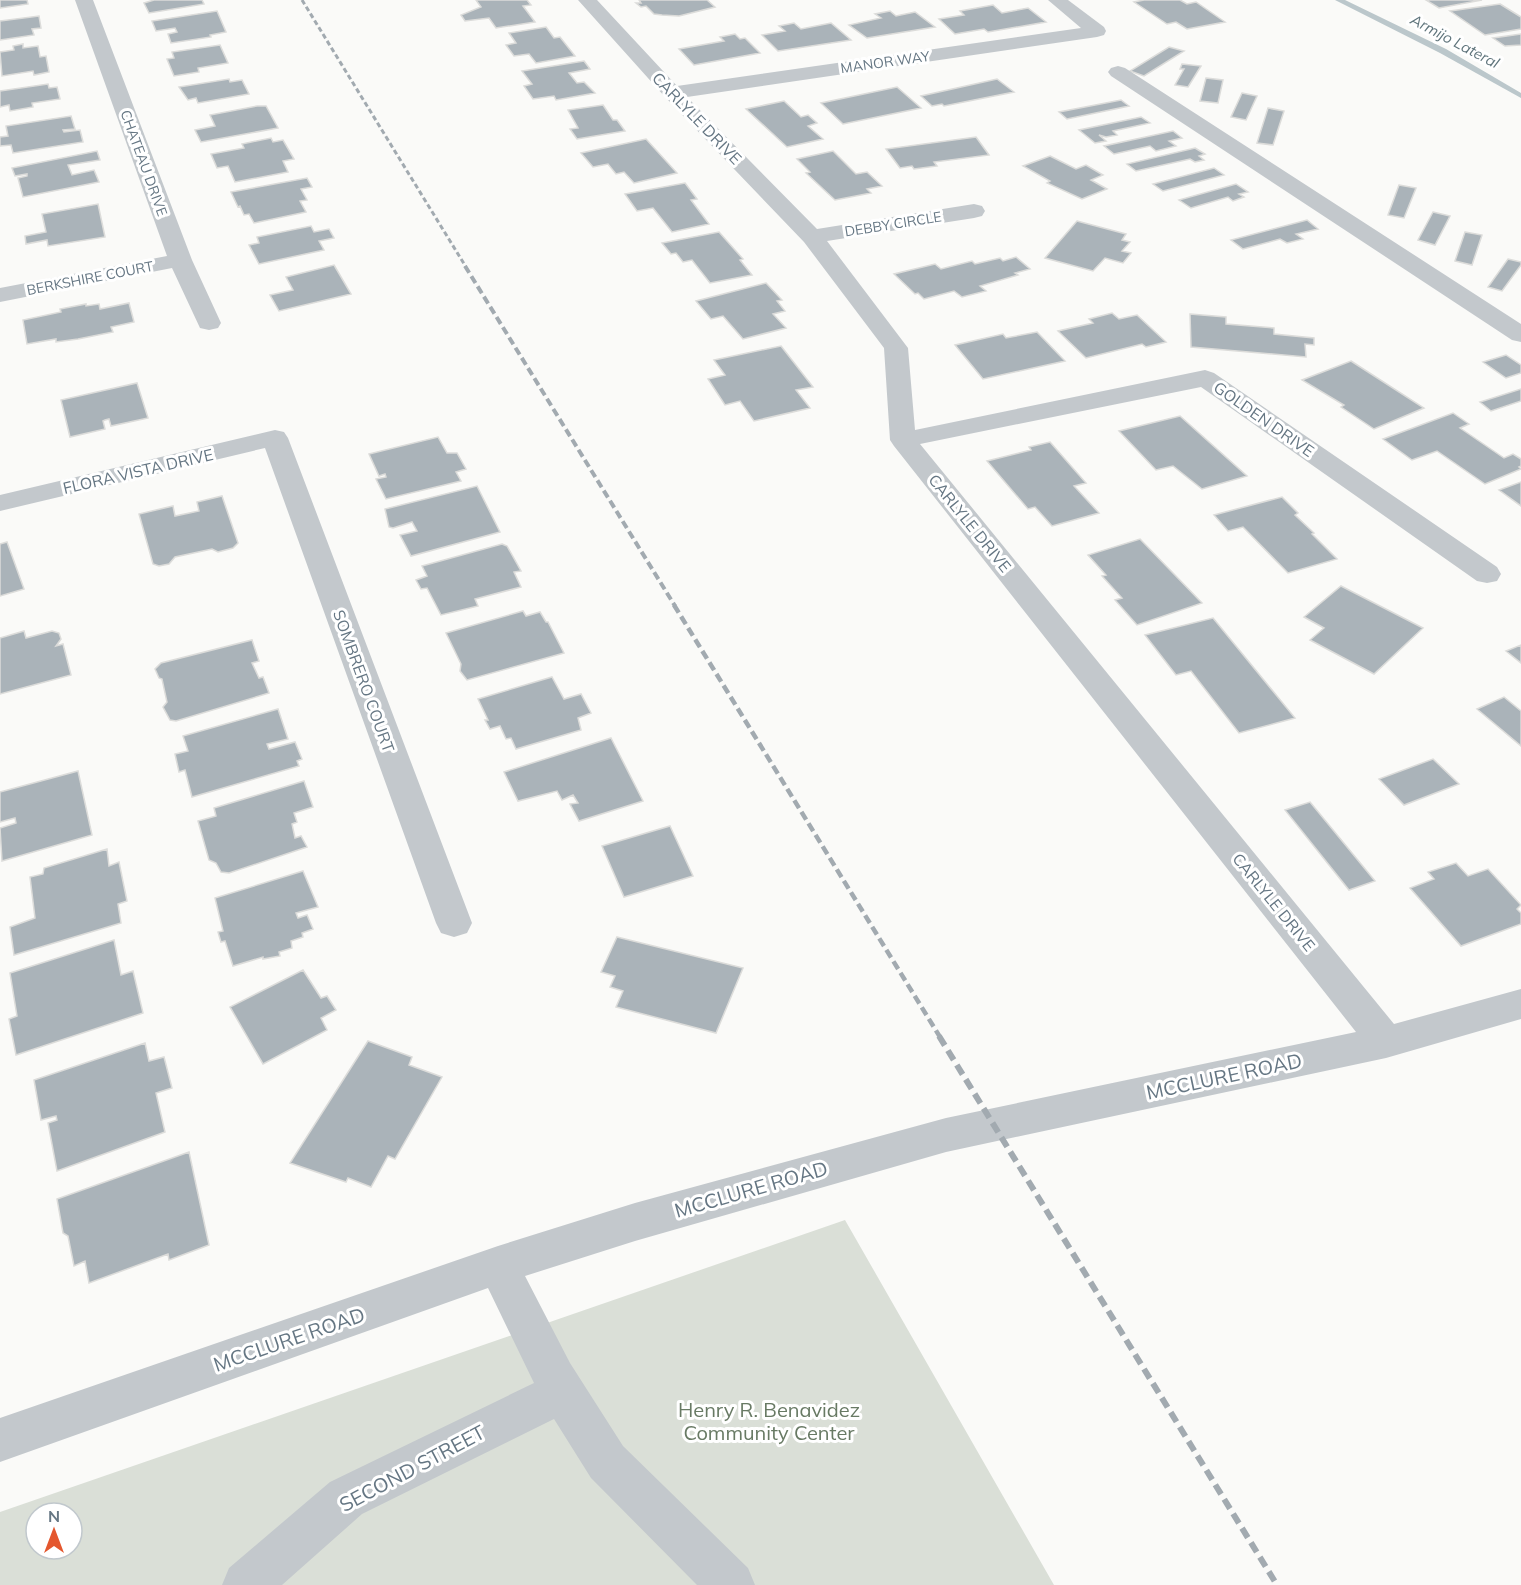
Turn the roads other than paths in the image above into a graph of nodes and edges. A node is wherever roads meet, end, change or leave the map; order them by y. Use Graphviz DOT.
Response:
graph roads {
  1 [pos="84,0"];
  2 [pos="587,0"];
  3 [pos="1057,0"];
  4 [pos="1118,72"];
  5 [pos="672,93"];
  6 [pos="974,211"];
  7 [pos="812,237"];
  8 [pos="180,260"];
  9 [pos="0,295"];
  10 [pos="210,323"];
  11 [pos="1521,335"];
  12 [pos="275,438"];
  13 [pos="903,440"];
  14 [pos="0,503"];
  15 [pos="1487,574"];
  16 [pos="454,923"];
  17 [pos="1521,1004"];
  18 [pos="1386,1042"];
  19 [pos="498,1265"];
  20 [pos="562,1392"];
  21 [pos="0,1440"];
  22 [pos="246,1585"];
  23 [pos="731,1585"];
  1 -- 8 [label="street, CHATEAU DRIVE"];
  2 -- 5 [label="street, CARLYLE DRIVE"];
  3 -- 5 [label="street, MANOR WAY"];
  4 -- 11 [label="street"];
  5 -- 7 [label="street, CARLYLE DRIVE"];
  6 -- 7 [label="street, DEBBY CIRCLE"];
  7 -- 13 [label="street, CARLYLE DRIVE"];
  8 -- 9 [label="street, BERKSHIRE COURT"];
  8 -- 10 [label="street, CHATEAU DRIVE"];
  12 -- 14 [label="street, FLORA VISTA DRIVE"];
  12 -- 16 [label="street, SOMBRERO COURT"];
  13 -- 15 [label="street, GOLDEN DRIVE"];
  13 -- 18 [label="street, CARLYLE DRIVE"];
  17 -- 18 [label="street, MCCLURE ROAD"];
  18 -- 19 [label="street, MCCLURE ROAD"];
  19 -- 20 [label="street"];
  19 -- 21 [label="street, MCCLURE ROAD"];
  20 -- 22 [label="street, SECOND STREET"];
  20 -- 23 [label="street"];
}
